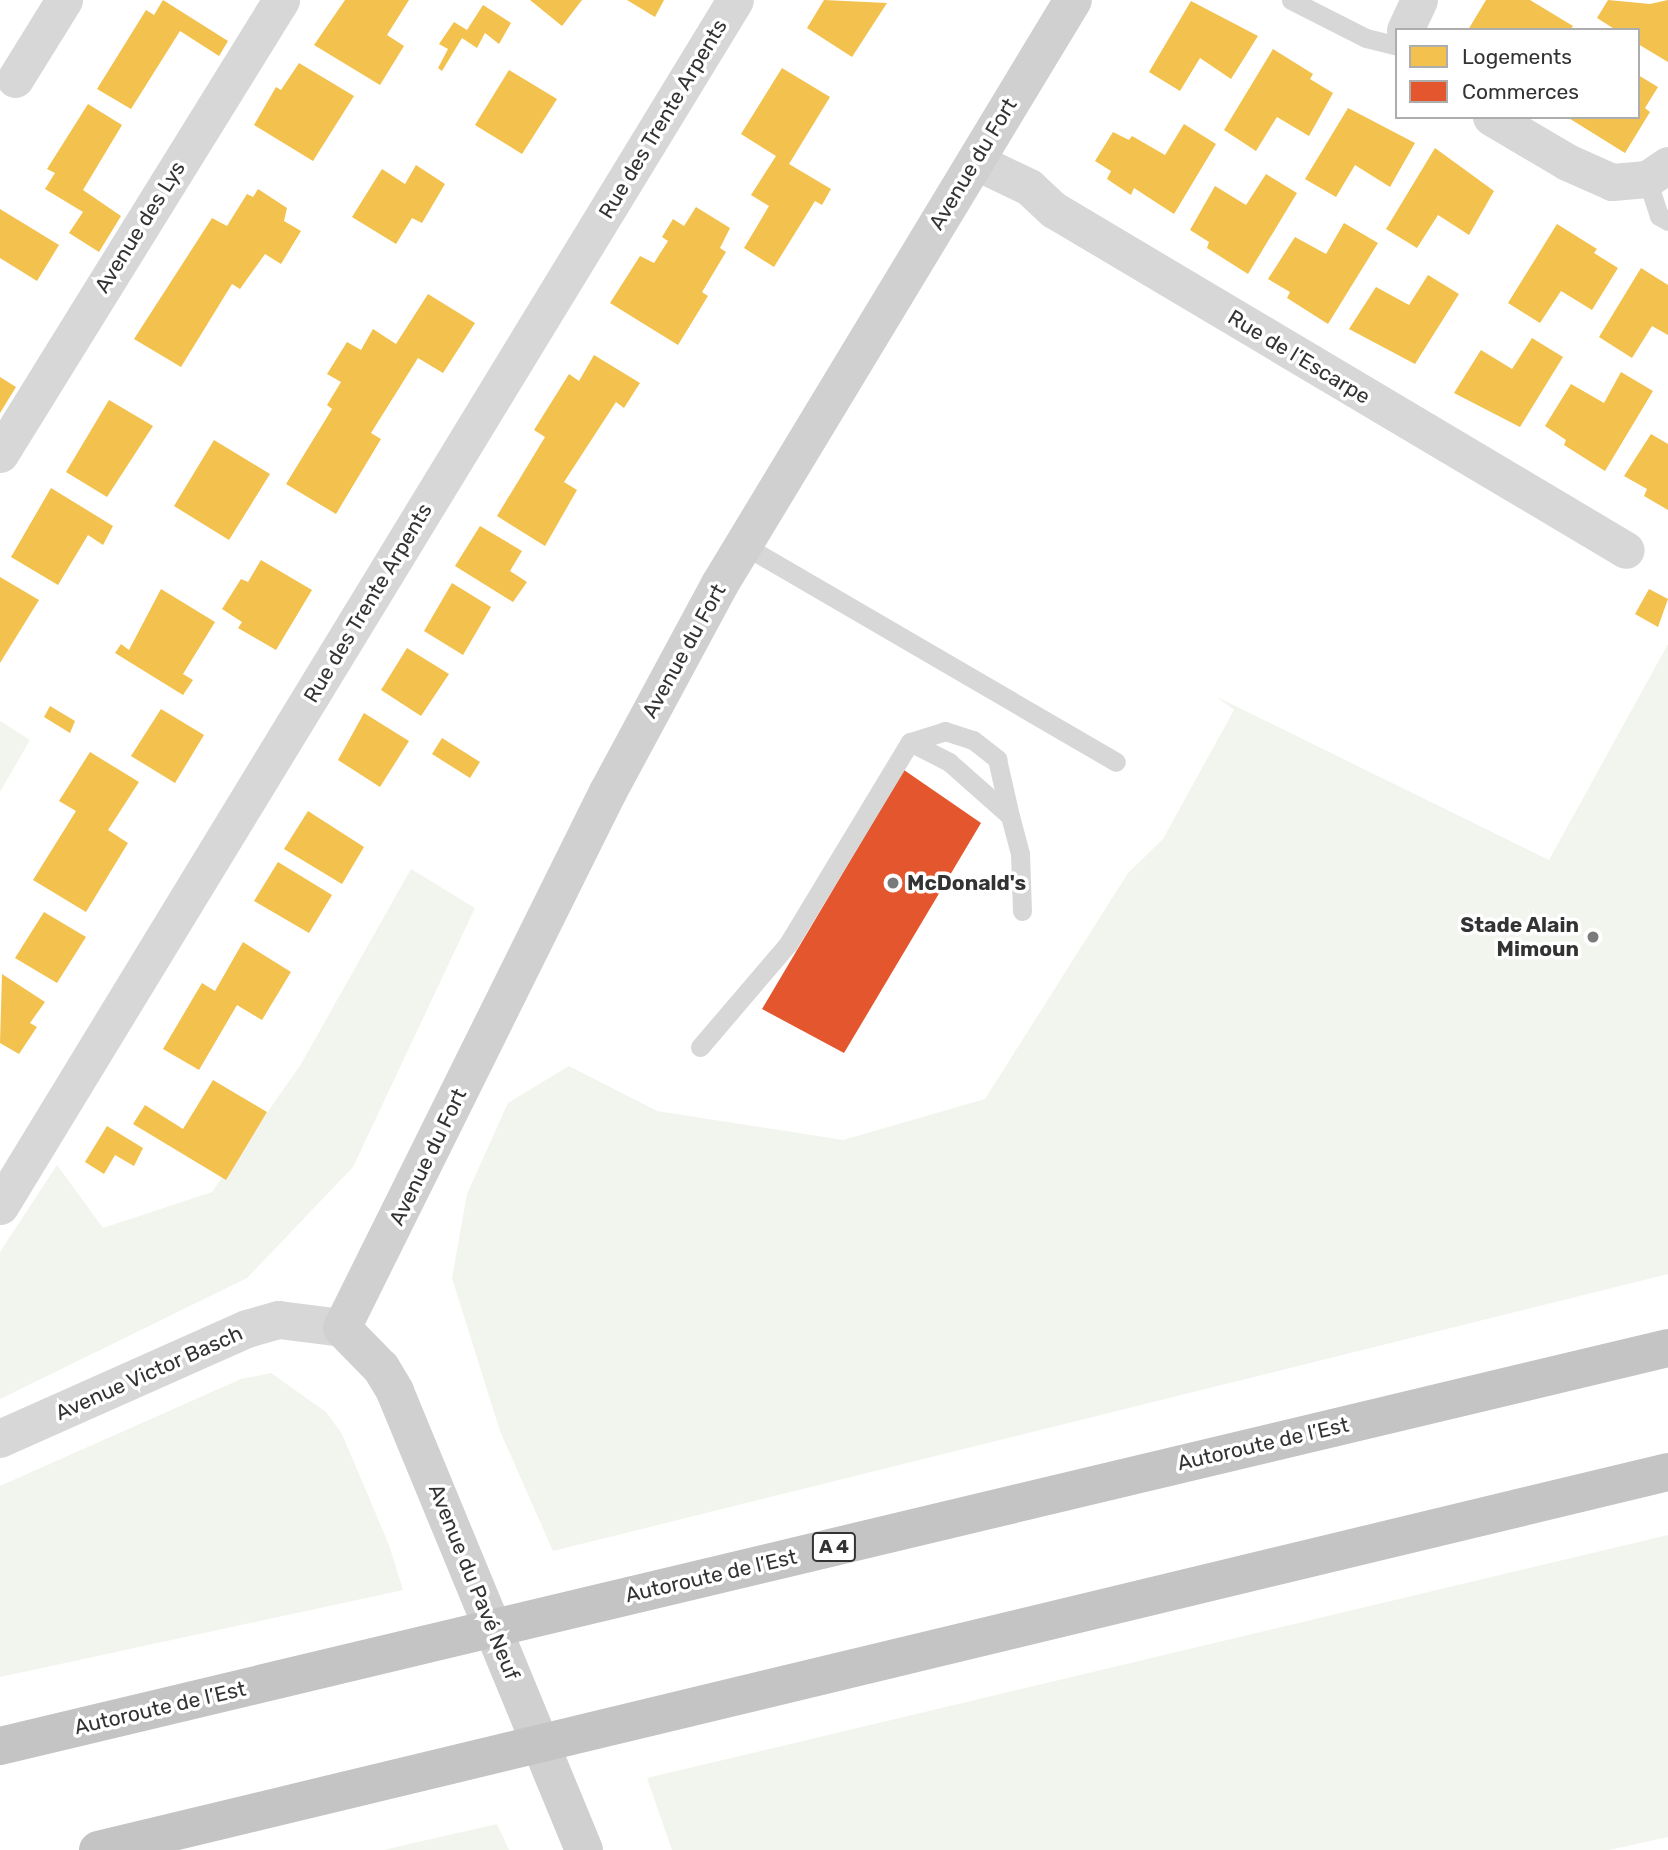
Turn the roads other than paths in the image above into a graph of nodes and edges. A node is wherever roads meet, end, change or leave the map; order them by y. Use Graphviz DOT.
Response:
graph roads {
  1 [pos="64,0"];
  2 [pos="281,0"];
  3 [pos="735,0"];
  4 [pos="1073,0"];
  5 [pos="1291,0"];
  6 [pos="1419,0"];
  7 [pos="1406,28"];
  8 [pos="1395,45"];
  9 [pos="15,79"];
  10 [pos="1494,119"];
  11 [pos="975,161"];
  12 [pos="1658,172"];
  13 [pos="1668,221"];
  14 [pos="0,454"];
  15 [pos="745,546"];
  16 [pos="1626,550"];
  17 [pos="910,742"];
  18 [pos="1116,762"];
  19 [pos="1010,816"];
  20 [pos="1022,911"];
  21 [pos="699,1047"];
  22 [pos="0,1206"];
  23 [pos="342,1328"];
  24 [pos="1668,1348"];
  25 [pos="0,1439"];
  26 [pos="1668,1472"];
  27 [pos="0,1746"];
  28 [pos="98,1850"];
  29 [pos="584,1850"];
  1 -- 9 [label="street"];
  2 -- 14 [label="street, Avenue des Lys"];
  3 -- 22 [label="street, Rue des Trente Arpents"];
  4 -- 11 [label="main road, Avenue du Fort"];
  5 -- 8 [label="lane"];
  6 -- 7 [label="street"];
  10 -- 12 [label="street"];
  11 -- 15 [label="main road, Avenue du Fort"];
  11 -- 16 [label="street, Rue de l’Escarpe"];
  12 -- 13 [label="lane"];
  15 -- 18 [label="lane"];
  15 -- 23 [label="main road, Avenue du Fort"];
  17 -- 19 [label="lane"];
  17 -- 19 [label="lane"];
  17 -- 21 [label="lane"];
  19 -- 20 [label="lane"];
  23 -- 25 [label="street, Avenue Victor Basch"];
  23 -- 29 [label="main road, Avenue du Pavé Neuf"];
  24 -- 27 [label="highway, Autoroute de l’Est / A 4"];
  26 -- 28 [label="highway"];
}
